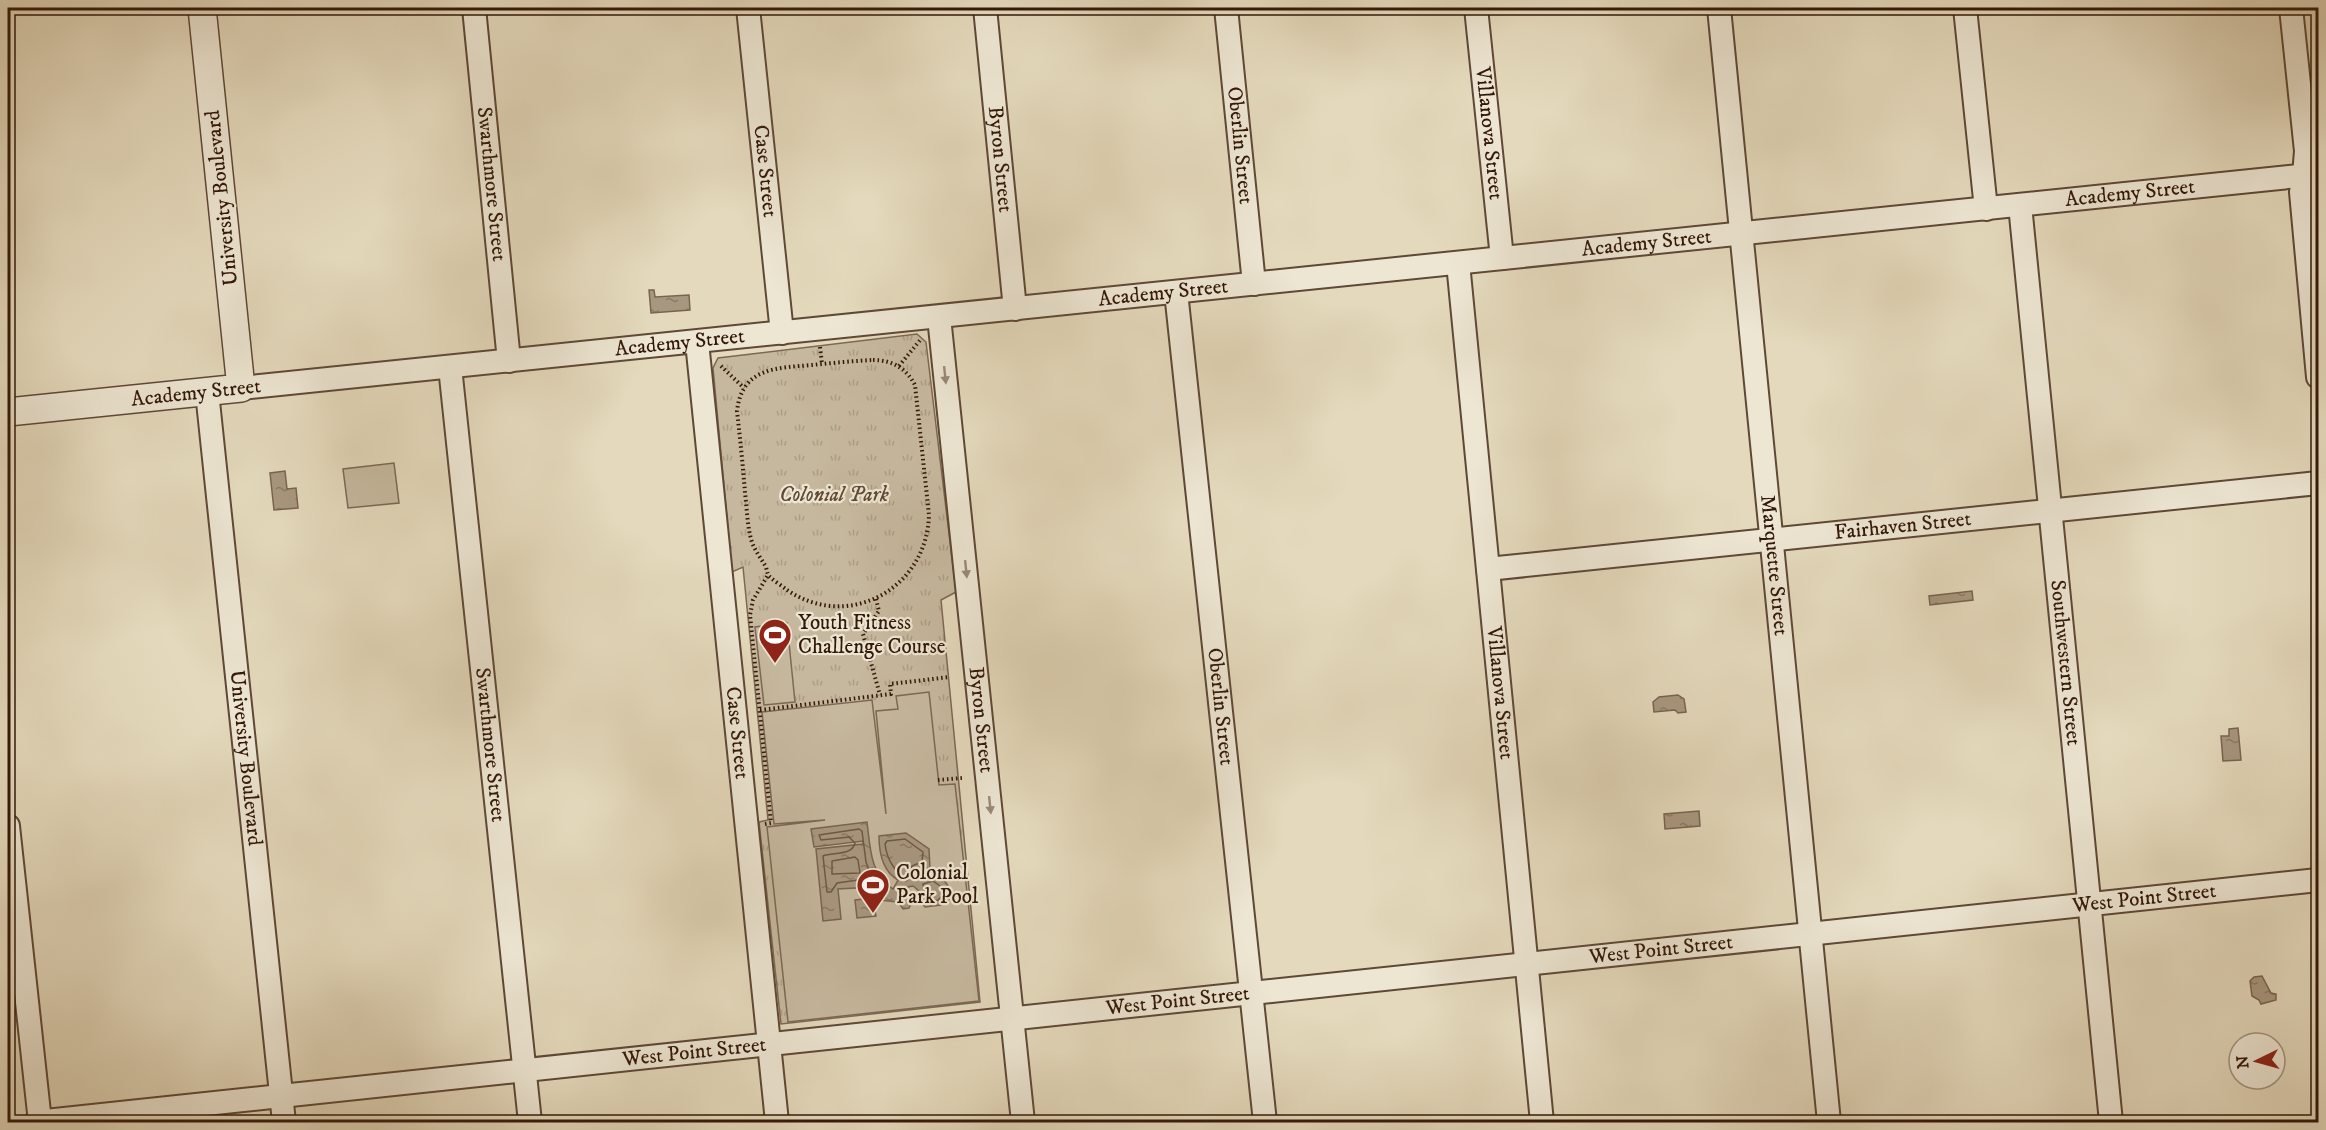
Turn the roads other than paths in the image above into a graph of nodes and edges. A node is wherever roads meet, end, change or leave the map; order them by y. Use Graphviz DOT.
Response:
graph roads {
  1 [pos="202,8"];
  2 [pos="474,8"];
  3 [pos="748,8"];
  4 [pos="985,8"];
  5 [pos="1226,8"];
  6 [pos="1476,8"];
  7 [pos="1719,8"];
  8 [pos="1965,8"];
  9 [pos="2291,8"];
  10 [pos="2312,175"];
  11 [pos="2020,205"];
  12 [pos="1986,209"];
  13 [pos="1741,234"];
  14 [pos="1502,258"];
  15 [pos="1458,263"];
  16 [pos="1254,284"];
  17 [pos="1176,292"];
  18 [pos="1015,309"];
  19 [pos="939,317"];
  20 [pos="782,333"];
  21 [pos="697,342"];
  22 [pos="509,360"];
  23 [pos="450,367"];
  24 [pos="2319,377"];
  25 [pos="241,388"];
  26 [pos="207,392"];
  27 [pos="8,412"];
  28 [pos="2319,483"];
  29 [pos="2050,511"];
  30 [pos="1772,540"];
  31 [pos="1488,569"];
  32 [pos="8,826"];
  33 [pos="2319,880"];
  34 [pos="2090,904"];
  35 [pos="1811,934"];
  36 [pos="1527,964"];
  37 [pos="1251,993"];
  38 [pos="1012,1020"];
  39 [pos="769,1045"];
  40 [pos="525,1071"];
  41 [pos="282,1096"];
  42 [pos="36,1122"];
  43 [pos="40,1122"];
  44 [pos="284,1122"];
  45 [pos="530,1122"];
  46 [pos="777,1122"];
  47 [pos="1023,1122"];
  48 [pos="1265,1122"];
  49 [pos="1542,1122"];
  50 [pos="1829,1122"];
  51 [pos="2111,1122"];
  1 -- 25 [label="street, University Boulevard"];
  2 -- 22 [label="street, Swarthmore Street"];
  3 -- 20 [label="street, Case Street"];
  4 -- 18 [label="street, Byron Street"];
  5 -- 16 [label="street, Oberlin Street"];
  6 -- 14 [label="street, Villanova Street"];
  7 -- 13 [label="street, Marquette Street"];
  8 -- 12 [label="street"];
  9 -- 10 [label="street"];
  10 -- 11 [label="street, Academy Street"];
  10 -- 24 [label="street"];
  11 -- 12 [label="street, Academy Street"];
  11 -- 29 [label="street, Southwestern Street"];
  12 -- 13 [label="street, Academy Street"];
  13 -- 14 [label="street, Academy Street"];
  13 -- 30 [label="street, Marquette Street"];
  14 -- 15 [label="street, Academy Street"];
  15 -- 16 [label="street, Academy Street"];
  15 -- 31 [label="street, Villanova Street"];
  16 -- 17 [label="street, Academy Street"];
  17 -- 18 [label="street, Academy Street"];
  17 -- 37 [label="street, Oberlin Street"];
  18 -- 19 [label="street, Academy Street"];
  19 -- 20 [label="street, Academy Street"];
  19 -- 38 [label="street, Byron Street, one-way"];
  20 -- 21 [label="street, Academy Street"];
  21 -- 22 [label="street, Academy Street"];
  21 -- 39 [label="street, Case Street"];
  22 -- 23 [label="street, Academy Street"];
  23 -- 25 [label="street, Academy Street"];
  23 -- 40 [label="street, Swarthmore Street"];
  25 -- 26 [label="street, Academy Street"];
  26 -- 27 [label="street, Academy Street"];
  26 -- 41 [label="street, University Boulevard"];
  28 -- 29 [label="street, Fairhaven Street"];
  29 -- 30 [label="street, Fairhaven Street"];
  29 -- 34 [label="street, Southwestern Street"];
  30 -- 31 [label="street, Fairhaven Street"];
  30 -- 35 [label="street, Marquette Street"];
  31 -- 36 [label="street, Villanova Street"];
  32 -- 43 [label="street"];
  33 -- 34 [label="street, West Point Street"];
  34 -- 35 [label="street, West Point Street"];
  34 -- 51 [label="street, Southwestern Street"];
  35 -- 36 [label="street, West Point Street"];
  35 -- 50 [label="street, Marquette Street"];
  36 -- 37 [label="street, West Point Street"];
  36 -- 49 [label="street, Villanova Street"];
  37 -- 38 [label="street, West Point Street"];
  37 -- 48 [label="street, Oberlin Street"];
  38 -- 39 [label="street, West Point Street"];
  38 -- 47 [label="street, Byron Street"];
  39 -- 40 [label="street, West Point Street"];
  39 -- 46 [label="street, Case Street"];
  40 -- 41 [label="street, West Point Street"];
  40 -- 45 [label="street, Swarthmore Street"];
  41 -- 43 [label="street, West Point Street"];
  41 -- 44 [label="street, University Boulevard"];
  42 -- 43 [label="street, West Point Street"];
}
